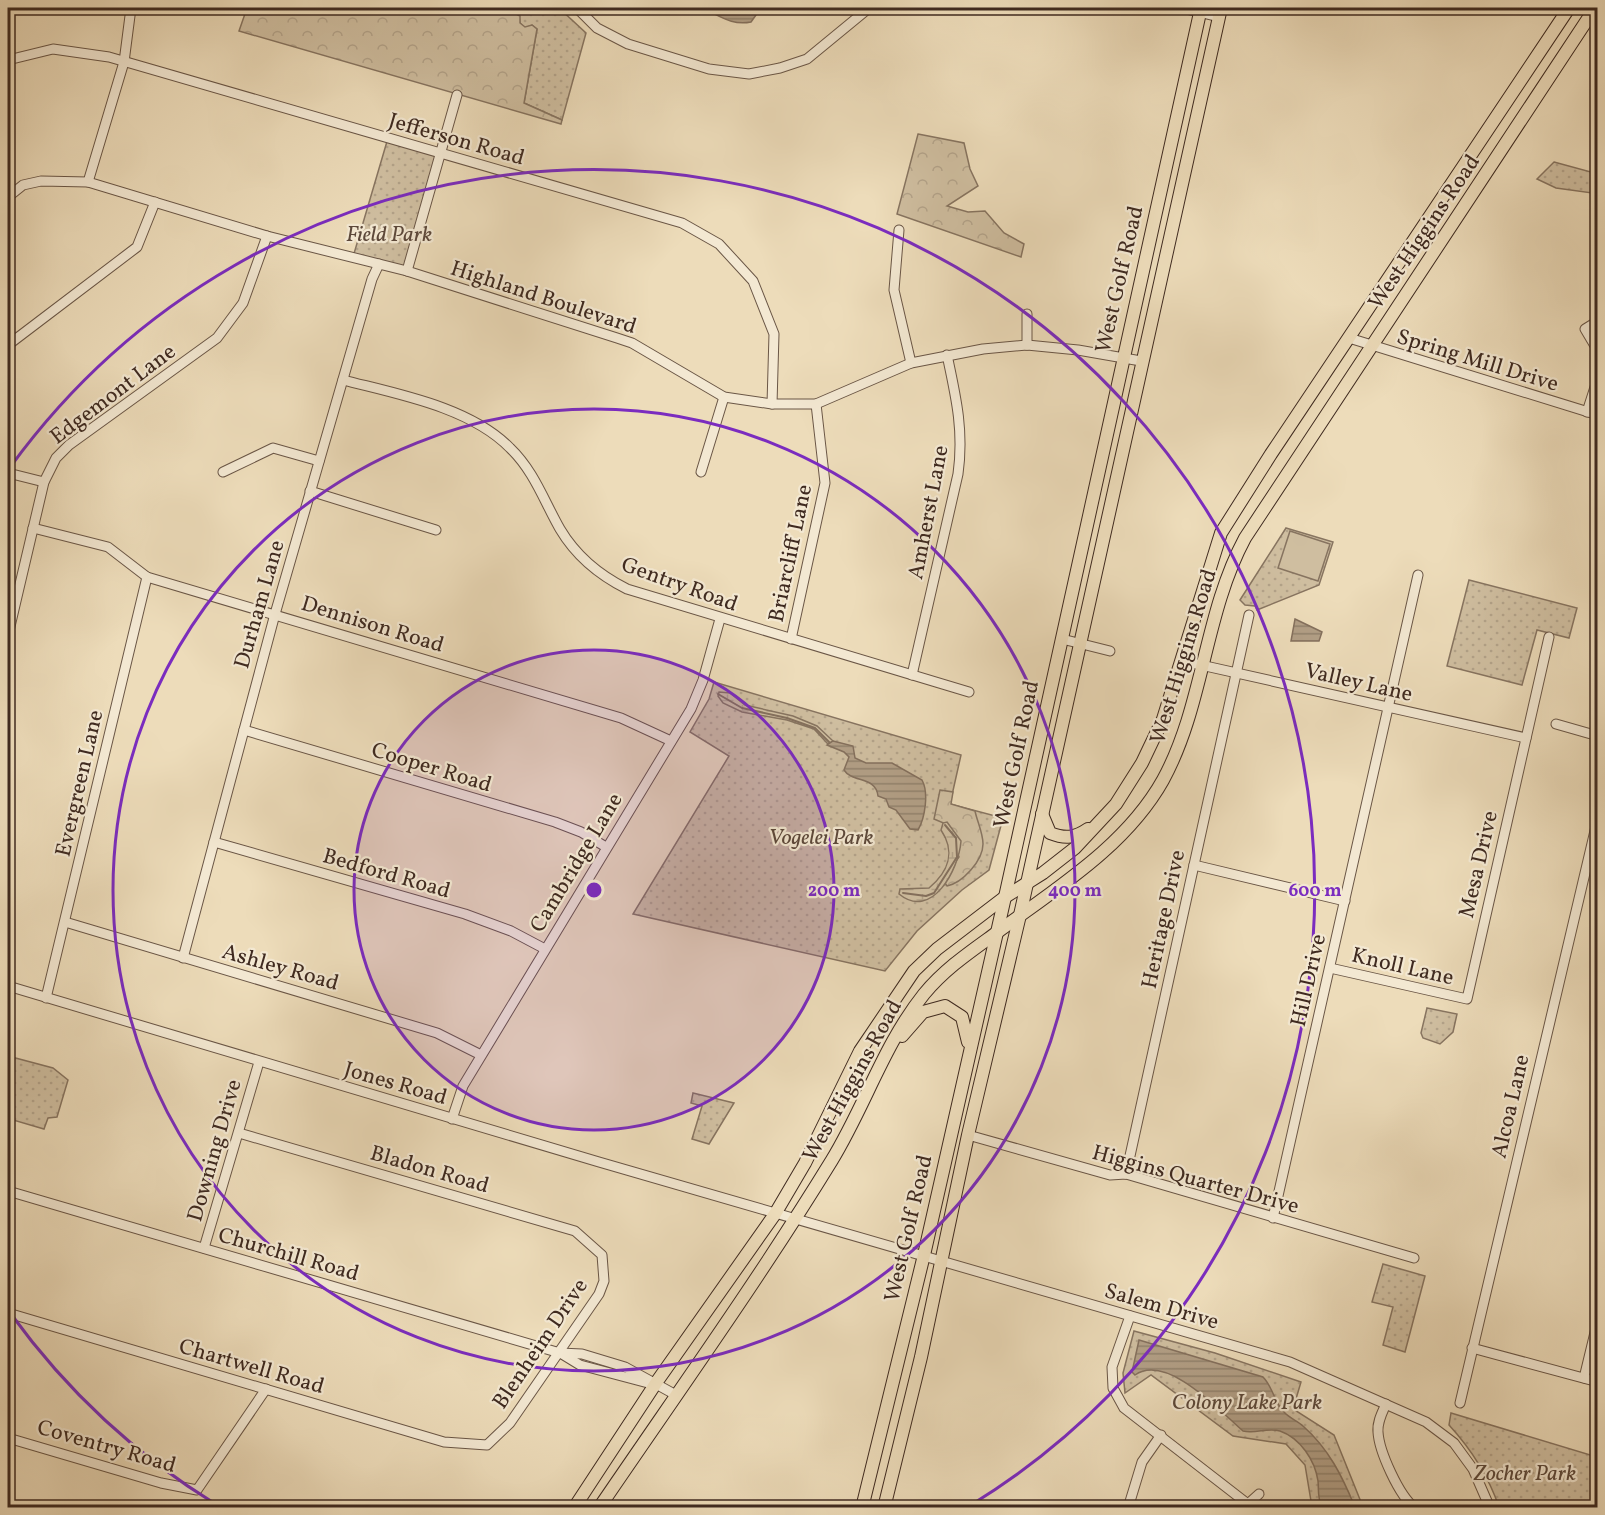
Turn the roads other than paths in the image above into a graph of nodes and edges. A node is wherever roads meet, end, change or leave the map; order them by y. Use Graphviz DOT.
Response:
graph roads {
  1 [pos="131,8"];
  2 [pos="577,8"];
  3 [pos="868,8"];
  4 [pos="1182,8"];
  5 [pos="1569,8"];
  6 [pos="1595,8"];
  7 [pos="1200,10"];
  8 [pos="1220,12"];
  9 [pos="8,60"];
  10 [pos="124,62"];
  11 [pos="457,95"];
  12 [pos="439,154"];
  13 [pos="88,182"];
  14 [pos="8,197"];
  15 [pos="155,202"];
  16 [pos="899,230"];
  17 [pos="267,236"];
  18 [pos="379,264"];
  19 [pos="406,271"];
  20 [pos="1027,314"];
  21 [pos="1598,321"];
  22 [pos="1349,339"];
  23 [pos="8,345"];
  24 [pos="1027,345"];
  25 [pos="1371,347"];
  26 [pos="1598,351"];
  27 [pos="947,356"];
  28 [pos="1122,358"];
  29 [pos="1141,361"];
  30 [pos="911,363"];
  31 [pos="1598,378"];
  32 [pos="343,380"];
  33 [pos="724,397"];
  34 [pos="772,404"];
  35 [pos="816,404"];
  36 [pos="1587,412"];
  37 [pos="1598,415"];
  38 [pos="319,461"];
  39 [pos="224,472"];
  40 [pos="701,472"];
  41 [pos="8,473"];
  42 [pos="44,482"];
  43 [pos="310,491"];
  44 [pos="33,528"];
  45 [pos="436,530"];
  46 [pos="1418,575"];
  47 [pos="147,577"];
  48 [pos="275,615"];
  49 [pos="1249,615"];
  50 [pos="720,619"];
  51 [pos="8,634"];
  52 [pos="1549,637"];
  53 [pos="791,639"];
  54 [pos="1062,639"];
  55 [pos="1080,644"];
  56 [pos="1110,651"];
  57 [pos="1183,661"];
  58 [pos="1203,665"];
  59 [pos="1236,672"];
  60 [pos="912,675"];
  61 [pos="969,692"];
  62 [pos="1388,707"];
  63 [pos="1556,724"];
  64 [pos="244,730"];
  65 [pos="1598,736"];
  66 [pos="1526,738"];
  67 [pos="671,741"];
  68 [pos="1042,814"];
  69 [pos="1598,818"];
  70 [pos="1102,820"];
  71 [pos="214,842"];
  72 [pos="606,847"];
  73 [pos="1194,866"];
  74 [pos="1025,885"];
  75 [pos="1005,897"];
  76 [pos="1345,901"];
  77 [pos="1020,915"];
  78 [pos="65,922"];
  79 [pos="997,932"];
  80 [pos="545,949"];
  81 [pos="183,958"];
  82 [pos="1330,968"];
  83 [pos="8,986"];
  84 [pos="46,998"];
  85 [pos="1467,999"];
  86 [pos="969,1053"];
  87 [pos="482,1055"];
  88 [pos="885,1055"];
  89 [pos="259,1062"];
  90 [pos="452,1119"];
  91 [pos="238,1133"];
  92 [pos="968,1135"];
  93 [pos="1126,1174"];
  94 [pos="8,1191"];
  95 [pos="775,1214"];
  96 [pos="1273,1218"];
  97 [pos="795,1219"];
  98 [pos="204,1248"];
  99 [pos="602,1255"];
  100 [pos="924,1255"];
  101 [pos="1414,1258"];
  102 [pos="942,1260"];
  103 [pos="8,1313"];
  104 [pos="1130,1316"];
  105 [pos="1598,1320"];
  106 [pos="1472,1347"];
  107 [pos="560,1353"];
  108 [pos="1584,1378"];
  109 [pos="1598,1382"];
  110 [pos="655,1385"];
  111 [pos="266,1389"];
  112 [pos="676,1395"];
  113 [pos="1460,1403"];
  114 [pos="1386,1404"];
  115 [pos="1161,1435"];
  116 [pos="8,1438"];
  117 [pos="487,1445"];
  118 [pos="1258,1494"];
  119 [pos="1251,1505"];
  120 [pos="1487,1507"];
  121 [pos="574,1508"];
  122 [pos="599,1508"];
  123 [pos="862,1508"];
  124 [pos="884,1508"];
  125 [pos="1128,1508"];
  126 [pos="1415,1508"];
  1 -- 10 [label="street"];
  2 -- 3 [label="street"];
  4 -- 7 [label="street"];
  5 -- 22 [label="main road, West Higgins Road"];
  6 -- 25 [label="main road, West Higgins Road"];
  7 -- 8 [label="street"];
  7 -- 28 [label="main road, West Golf Road"];
  8 -- 29 [label="main road, West Golf Road"];
  9 -- 10 [label="street, Jefferson Road"];
  10 -- 12 [label="street, Jefferson Road"];
  10 -- 13 [label="street"];
  11 -- 12 [label="street"];
  12 -- 19 [label="street"];
  12 -- 34 [label="street, Jefferson Road"];
  13 -- 14 [label="street, Highland Boulevard"];
  13 -- 15 [label="street, Highland Boulevard"];
  15 -- 17 [label="street, Highland Boulevard"];
  15 -- 23 [label="street"];
  16 -- 30 [label="street"];
  17 -- 18 [label="street, Highland Boulevard"];
  17 -- 42 [label="street, Edgemont Lane"];
  18 -- 19 [label="street, Highland Boulevard"];
  18 -- 32 [label="street, Durham Lane"];
  19 -- 33 [label="street, Highland Boulevard"];
  20 -- 24 [label="street"];
  21 -- 26 [label="street"];
  22 -- 25 [label="street, Spring Mill Drive"];
  22 -- 57 [label="main road, West Higgins Road"];
  24 -- 27 [label="street, Highland Boulevard"];
  24 -- 28 [label="street, Highland Boulevard"];
  25 -- 36 [label="street, Spring Mill Drive"];
  25 -- 58 [label="main road, West Higgins Road"];
  27 -- 30 [label="street, Highland Boulevard"];
  27 -- 60 [label="street, Amherst Lane"];
  28 -- 29 [label="street, Highland Boulevard"];
  28 -- 54 [label="main road, West Golf Road"];
  29 -- 55 [label="main road, West Golf Road"];
  30 -- 35 [label="street, Highland Boulevard"];
  31 -- 36 [label="street"];
  32 -- 38 [label="street, Durham Lane"];
  32 -- 50 [label="street, Gentry Road"];
  33 -- 34 [label="street, Highland Boulevard"];
  33 -- 40 [label="street"];
  34 -- 35 [label="street, Highland Boulevard"];
  35 -- 53 [label="street, Briarcliff Lane"];
  36 -- 37 [label="street, Spring Mill Drive"];
  38 -- 39 [label="street"];
  38 -- 43 [label="street, Durham Lane"];
  41 -- 42 [label="street"];
  42 -- 44 [label="street, Edgemont Lane"];
  43 -- 45 [label="street"];
  43 -- 48 [label="street, Durham Lane"];
  44 -- 47 [label="street, Dennison Road"];
  44 -- 51 [label="street, Edgemont Lane"];
  46 -- 62 [label="street, Hill Drive"];
  47 -- 48 [label="street, Dennison Road"];
  47 -- 78 [label="street, Evergreen Lane"];
  48 -- 64 [label="street, Durham Lane"];
  48 -- 67 [label="street, Dennison Road"];
  49 -- 59 [label="street, Heritage Drive"];
  50 -- 53 [label="street, Gentry Road"];
  50 -- 67 [label="street, Cambridge Lane"];
  52 -- 66 [label="street, Mesa Drive"];
  53 -- 60 [label="street, Gentry Road"];
  54 -- 55 [label="street"];
  54 -- 75 [label="main road, West Golf Road"];
  55 -- 56 [label="street"];
  55 -- 68 [label="main road, West Golf Road"];
  57 -- 58 [label="street, Valley Lane"];
  57 -- 70 [label="main road, West Higgins Road"];
  58 -- 59 [label="street, Valley Lane"];
  58 -- 77 [label="main road, West Higgins Road"];
  59 -- 62 [label="street, Valley Lane"];
  59 -- 73 [label="street, Heritage Drive"];
  60 -- 61 [label="street, Gentry Road"];
  62 -- 66 [label="street, Valley Lane"];
  62 -- 76 [label="street, Hill Drive"];
  63 -- 65 [label="street"];
  64 -- 71 [label="street, Durham Lane"];
  64 -- 72 [label="street, Cooper Road"];
  66 -- 85 [label="street, Mesa Drive"];
  67 -- 72 [label="street, Cambridge Lane"];
  68 -- 70 [label="main road"];
  68 -- 74 [label="main road, West Golf Road"];
  69 -- 106 [label="street, Alcoa Lane"];
  70 -- 74 [label="main road, West Higgins Road"];
  71 -- 80 [label="street, Bedford Road"];
  71 -- 81 [label="street, Durham Lane"];
  72 -- 80 [label="street, Cambridge Lane"];
  73 -- 76 [label="street"];
  73 -- 93 [label="street, Heritage Drive"];
  74 -- 75 [label="main road, West Higgins Road"];
  74 -- 77 [label="main road, West Golf Road"];
  75 -- 79 [label="main road, West Golf Road"];
  75 -- 95 [label="main road, West Higgins Road"];
  76 -- 82 [label="street, Hill Drive"];
  77 -- 79 [label="main road, West Higgins Road"];
  77 -- 92 [label="main road, West Golf Road"];
  78 -- 81 [label="street, Ashley Road"];
  78 -- 84 [label="street, Evergreen Lane"];
  79 -- 86 [label="main road, West Golf Road"];
  79 -- 88 [label="main road, West Higgins Road"];
  80 -- 87 [label="street, Cambridge Lane"];
  81 -- 87 [label="street, Ashley Road"];
  82 -- 85 [label="street, Knoll Lane"];
  82 -- 96 [label="street, Hill Drive"];
  83 -- 84 [label="street, Jones Road"];
  84 -- 89 [label="street, Jones Road"];
  86 -- 88 [label="main road"];
  86 -- 100 [label="main road, West Golf Road"];
  87 -- 90 [label="street, Cambridge Lane"];
  88 -- 97 [label="main road, West Higgins Road"];
  89 -- 90 [label="street, Jones Road"];
  89 -- 91 [label="street, Downing Drive"];
  90 -- 95 [label="street, Jones Road"];
  91 -- 98 [label="street, Downing Drive"];
  91 -- 99 [label="street, Bladon Road"];
  92 -- 93 [label="street, Higgins Quarter Drive"];
  92 -- 102 [label="main road, West Golf Road"];
  93 -- 96 [label="street, Higgins Quarter Drive"];
  94 -- 98 [label="street, Churchill Road"];
  95 -- 97 [label="street, Salem Drive"];
  95 -- 110 [label="main road, West Higgins Road"];
  96 -- 101 [label="street, Higgins Quarter Drive"];
  97 -- 100 [label="street, Salem Drive"];
  97 -- 112 [label="main road, West Higgins Road"];
  98 -- 107 [label="street, Churchill Road"];
  99 -- 107 [label="street, Blenheim Drive"];
  100 -- 102 [label="street, Salem Drive"];
  100 -- 123 [label="main road, West Golf Road"];
  102 -- 104 [label="street, Salem Drive"];
  102 -- 124 [label="main road, West Golf Road"];
  103 -- 111 [label="street, Chartwell Road"];
  104 -- 114 [label="street, Salem Drive"];
  104 -- 115 [label="street"];
  105 -- 108 [label="street"];
  106 -- 108 [label="street"];
  106 -- 113 [label="street, Alcoa Lane"];
  107 -- 110 [label="street, Churchill Road"];
  107 -- 117 [label="street, Blenheim Drive"];
  108 -- 109 [label="street"];
  110 -- 112 [label="street, Churchill Road"];
  110 -- 121 [label="main road, West Higgins Road"];
  111 -- 116 [label="street, Coventry Road"];
  111 -- 117 [label="street, Chartwell Road"];
  112 -- 122 [label="main road, West Higgins Road"];
  114 -- 120 [label="street, Salem Drive"];
  114 -- 126 [label="street"];
  115 -- 119 [label="street"];
  115 -- 125 [label="street"];
  118 -- 119 [label="street"];
}
